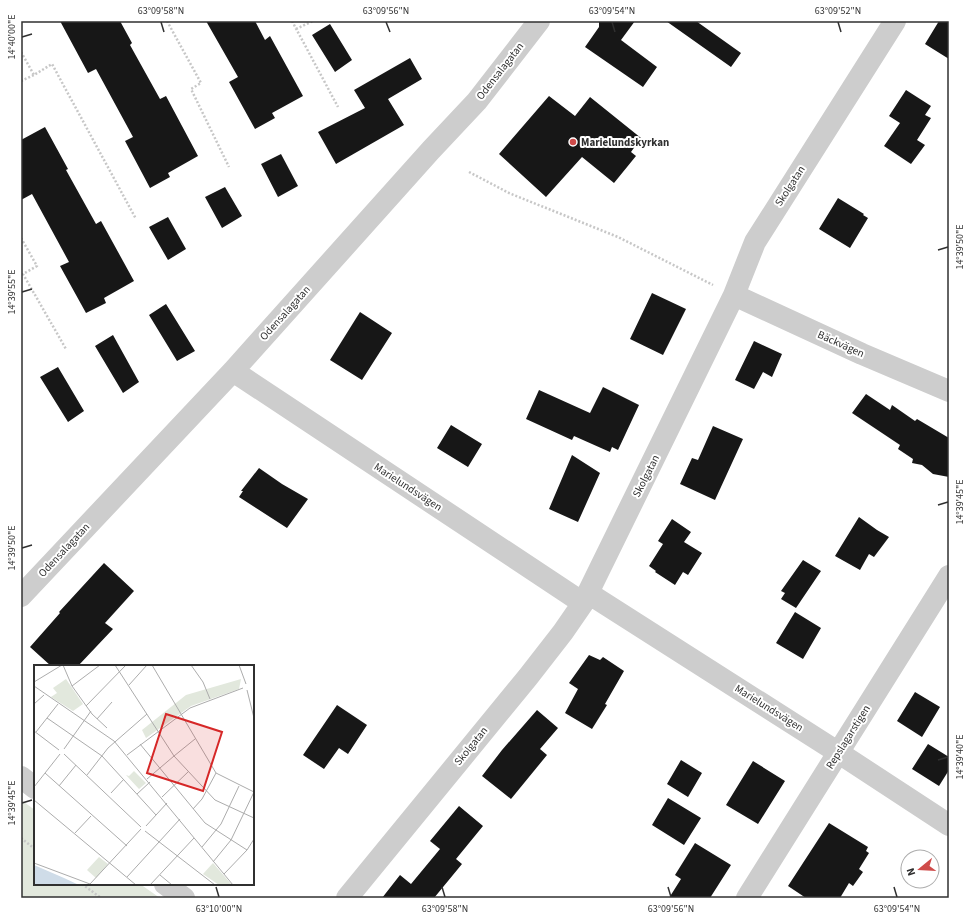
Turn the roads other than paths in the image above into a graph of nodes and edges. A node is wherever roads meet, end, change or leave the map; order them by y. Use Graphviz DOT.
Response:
graph roads {
  1 [pos="539,21"];
  2 [pos="895,21"];
  3 [pos="734,295"];
  4 [pos="233,371"];
  5 [pos="949,391"];
  6 [pos="949,576"];
  7 [pos="21,596"];
  8 [pos="585,598"];
  9 [pos="839,752"];
  10 [pos="21,777"];
  11 [pos="34,787"];
  12 [pos="949,825"];
  13 [pos="166,885"];
  14 [pos="184,898"];
  15 [pos="347,898"];
  16 [pos="747,898"];
  1 -- 4 [label="street, Odensalagatan"];
  2 -- 3 [label="street, Skolgatan"];
  3 -- 5 [label="street, Bäckvägen"];
  3 -- 8 [label="street, Skolgatan"];
  4 -- 7 [label="street, Odensalagatan"];
  4 -- 8 [label="street, Marielundsvägen"];
  6 -- 9 [label="street, Repslagarstigen"];
  8 -- 9 [label="street, Marielundsvägen"];
  8 -- 15 [label="street, Skolgatan"];
  9 -- 12 [label="street, Marielundsvägen"];
  9 -- 16 [label="street, Repslagarstigen"];
  10 -- 11 [label="street"];
  13 -- 14 [label="street"];
}
